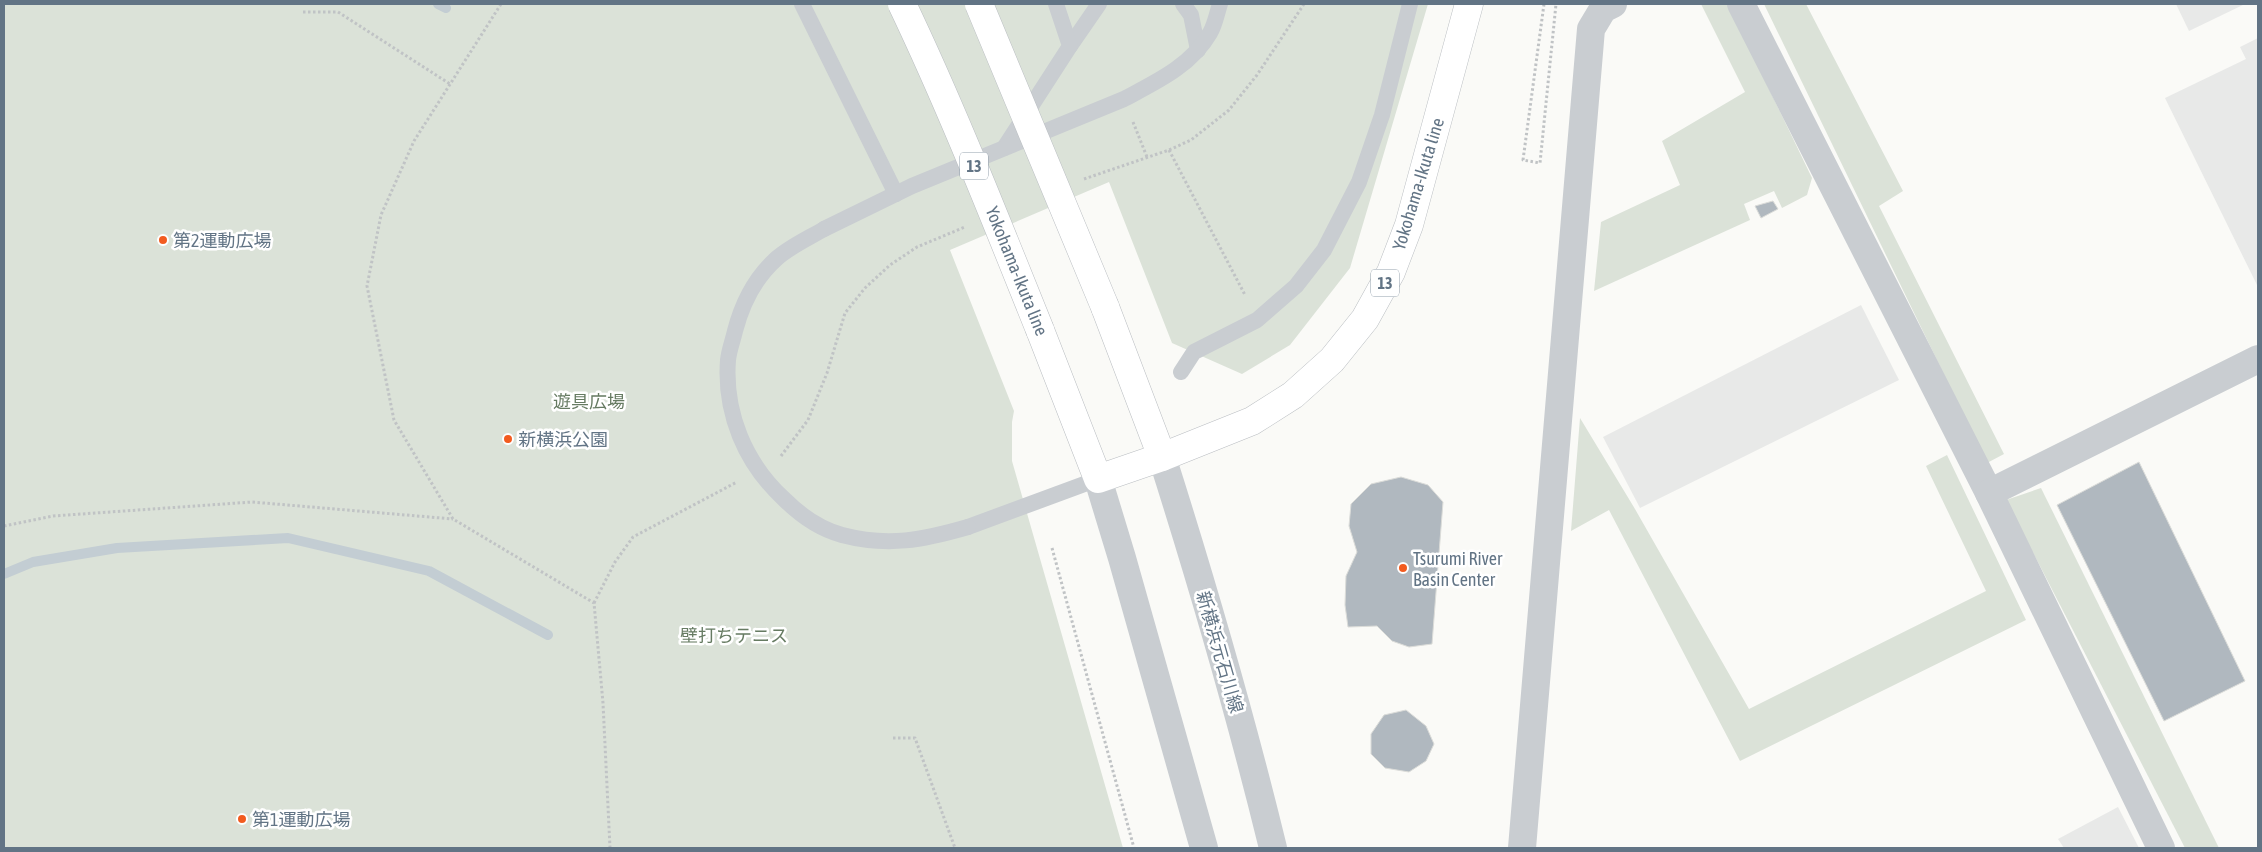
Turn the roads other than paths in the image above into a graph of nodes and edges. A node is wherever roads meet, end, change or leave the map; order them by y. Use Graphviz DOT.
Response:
graph roads {
  1 [pos="802,4"];
  2 [pos="902,4"];
  3 [pos="979,4"];
  4 [pos="1056,4"];
  5 [pos="1099,4"];
  6 [pos="1184,4"];
  7 [pos="1220,4"];
  8 [pos="1410,4"];
  9 [pos="1469,4"];
  10 [pos="1613,4"];
  11 [pos="1741,4"];
  12 [pos="1070,46"];
  13 [pos="1198,50"];
  14 [pos="1004,148"];
  15 [pos="896,194"];
  16 [pos="2258,360"];
  17 [pos="1181,372"];
  18 [pos="1162,457"];
  19 [pos="1098,480"];
  20 [pos="1989,492"];
  21 [pos="1204,848"];
  22 [pos="1273,848"];
  23 [pos="1522,848"];
  24 [pos="2161,848"];
  1 -- 15 [label="lane"];
  2 -- 19 [label="main road, Yokohama-Ikuta line / 13, bridge"];
  3 -- 18 [label="main road, bridge"];
  4 -- 12 [label="lane"];
  5 -- 12 [label="lane"];
  6 -- 13 [label="lane"];
  7 -- 13 [label="lane"];
  8 -- 17 [label="lane"];
  9 -- 18 [label="main road, Yokohama-Ikuta line / 13"];
  10 -- 23 [label="street"];
  11 -- 20 [label="street"];
  12 -- 14 [label="lane"];
  13 -- 14 [label="lane"];
  14 -- 15 [label="lane"];
  15 -- 19 [label="lane, bridge"];
  16 -- 20 [label="street"];
  18 -- 19 [label="main road, Yokohama-Ikuta line / 13"];
  18 -- 22 [label="street, 新横浜元石川線"];
  19 -- 21 [label="street"];
  20 -- 24 [label="street"];
}
